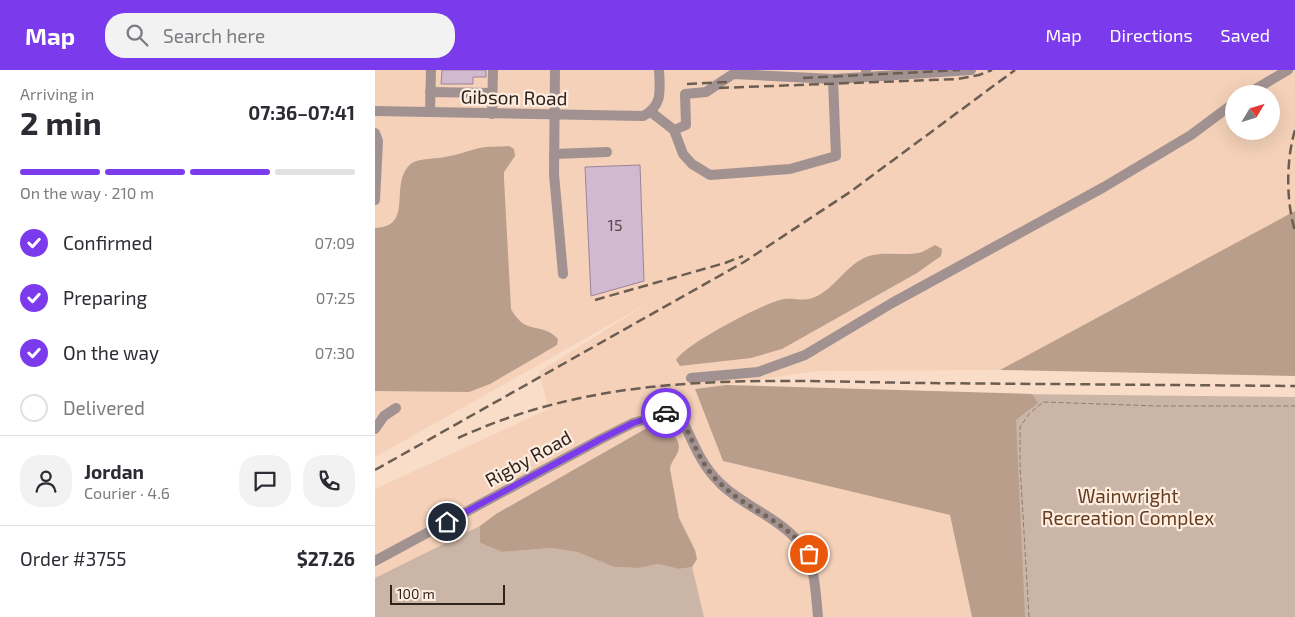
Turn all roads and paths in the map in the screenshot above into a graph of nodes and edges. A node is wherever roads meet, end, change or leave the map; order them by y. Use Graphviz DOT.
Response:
graph roads {
  1 [pos="431,70"];
  2 [pos="493,70"];
  3 [pos="555,70"];
  4 [pos="659,70"];
  5 [pos="971,70"];
  6 [pos="1288,70"];
  7 [pos="866,73"];
  8 [pos="833,79"];
  9 [pos="1262,85"];
  10 [pos="430,92"];
  11 [pos="492,93"];
  12 [pos="1225,110"];
  13 [pos="375,111"];
  14 [pos="430,112"];
  15 [pos="651,112"];
  16 [pos="492,114"];
  17 [pos="555,115"];
  18 [pos="674,130"];
  19 [pos="375,133"];
  20 [pos="607,152"];
  21 [pos="554,154"];
  22 [pos="375,200"];
  23 [pos="563,274"];
  24 [pos="691,378"];
  25 [pos="1295,406"];
  26 [pos="396,408"];
  27 [pos="375,428"];
  28 [pos="375,561"];
  29 [pos="818,617"];
  30 [pos="1029,617"];
  1 -- 10 [label="street"];
  2 -- 11 [label="street"];
  3 -- 17 [label="street"];
  4 -- 15 [label="street"];
  5 -- 7 [label="street"];
  6 -- 9 [label="street"];
  7 -- 8 [label="street"];
  8 -- 18 [label="street"];
  8 -- 18 [label="street"];
  10 -- 11 [label="street"];
  10 -- 14 [label="street"];
  11 -- 16 [label="street"];
  12 -- 24 [label="street"];
  13 -- 14 [label="street, Gibson Road"];
  14 -- 16 [label="street, Gibson Road"];
  15 -- 17 [label="street, Gibson Road"];
  15 -- 18 [label="street"];
  16 -- 17 [label="street, Gibson Road"];
  17 -- 21 [label="street"];
  19 -- 22 [label="street"];
  20 -- 21 [label="street"];
  21 -- 23 [label="street"];
  25 -- 30 [label="path"];
  26 -- 27 [label="street"];
  28 -- 29 [label="street, Rigby Road"];
}
